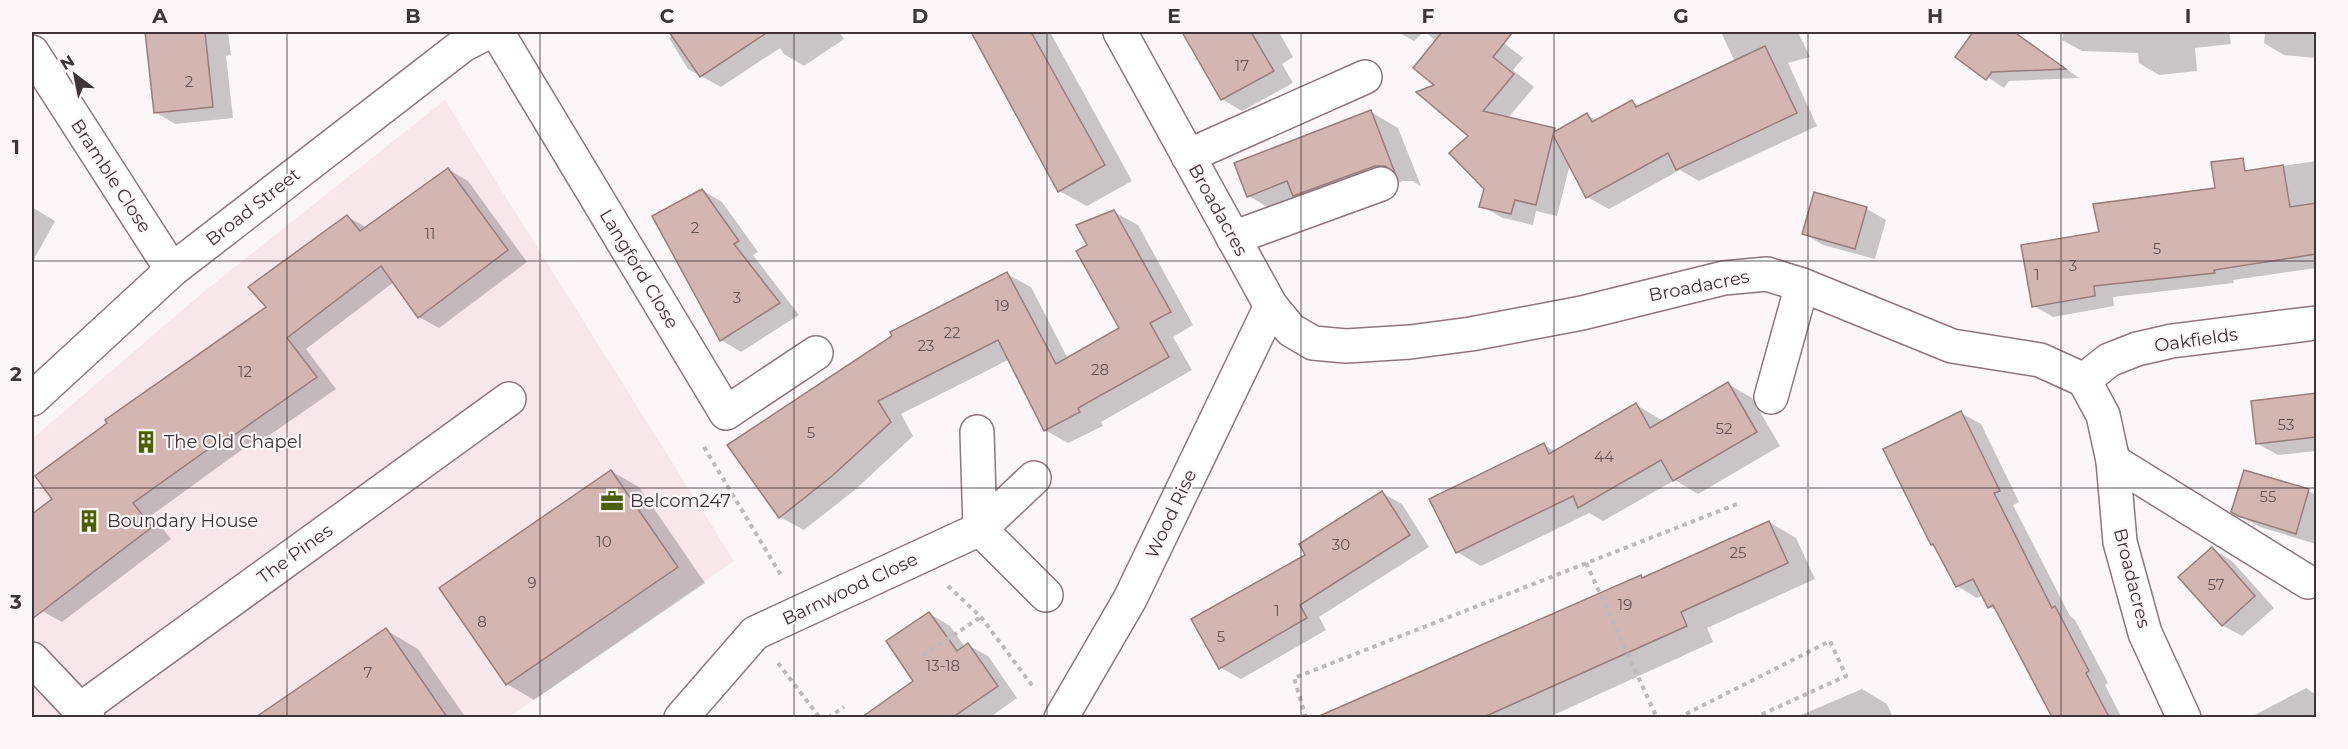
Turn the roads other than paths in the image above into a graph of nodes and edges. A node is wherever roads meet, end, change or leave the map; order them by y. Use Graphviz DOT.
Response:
graph roads {
  1 [pos="488,32"];
  2 [pos="497,32"];
  3 [pos="1120,32"];
  4 [pos="32,52"];
  5 [pos="1365,77"];
  6 [pos="1188,156"];
  7 [pos="1381,184"];
  8 [pos="1233,238"];
  9 [pos="172,270"];
  10 [pos="1802,285"];
  11 [pos="1271,306"];
  12 [pos="2316,323"];
  13 [pos="816,353"];
  14 [pos="2084,380"];
  15 [pos="1772,397"];
  16 [pos="32,399"];
  17 [pos="509,399"];
  18 [pos="977,432"];
  19 [pos="2113,461"];
  20 [pos="1034,478"];
  21 [pos="980,529"];
  22 [pos="2308,582"];
  23 [pos="1046,595"];
  24 [pos="32,659"];
  25 [pos="85,713"];
  26 [pos="681,717"];
  27 [pos="1060,717"];
  28 [pos="2184,717"];
  1 -- 9 [label="street, Broad Street"];
  2 -- 13 [label="street, Langford Close"];
  3 -- 6 [label="street, Broadacres"];
  4 -- 9 [label="street, Bramble Close"];
  5 -- 6 [label="street"];
  6 -- 8 [label="street, Broadacres"];
  7 -- 8 [label="street"];
  8 -- 11 [label="street, Broadacres"];
  9 -- 16 [label="street, Broad Street"];
  10 -- 11 [label="street, Broadacres"];
  10 -- 14 [label="street, Broadacres"];
  10 -- 15 [label="street"];
  11 -- 27 [label="street, Wood Rise"];
  12 -- 14 [label="street, Oakfields"];
  14 -- 19 [label="street, Broadacres"];
  17 -- 25 [label="street, The Pines"];
  18 -- 21 [label="street"];
  19 -- 22 [label="street"];
  19 -- 28 [label="street, Broadacres"];
  20 -- 21 [label="street, Barnwood Close"];
  21 -- 23 [label="street"];
  21 -- 26 [label="street, Barnwood Close"];
  24 -- 25 [label="street, The Pines"];
}
